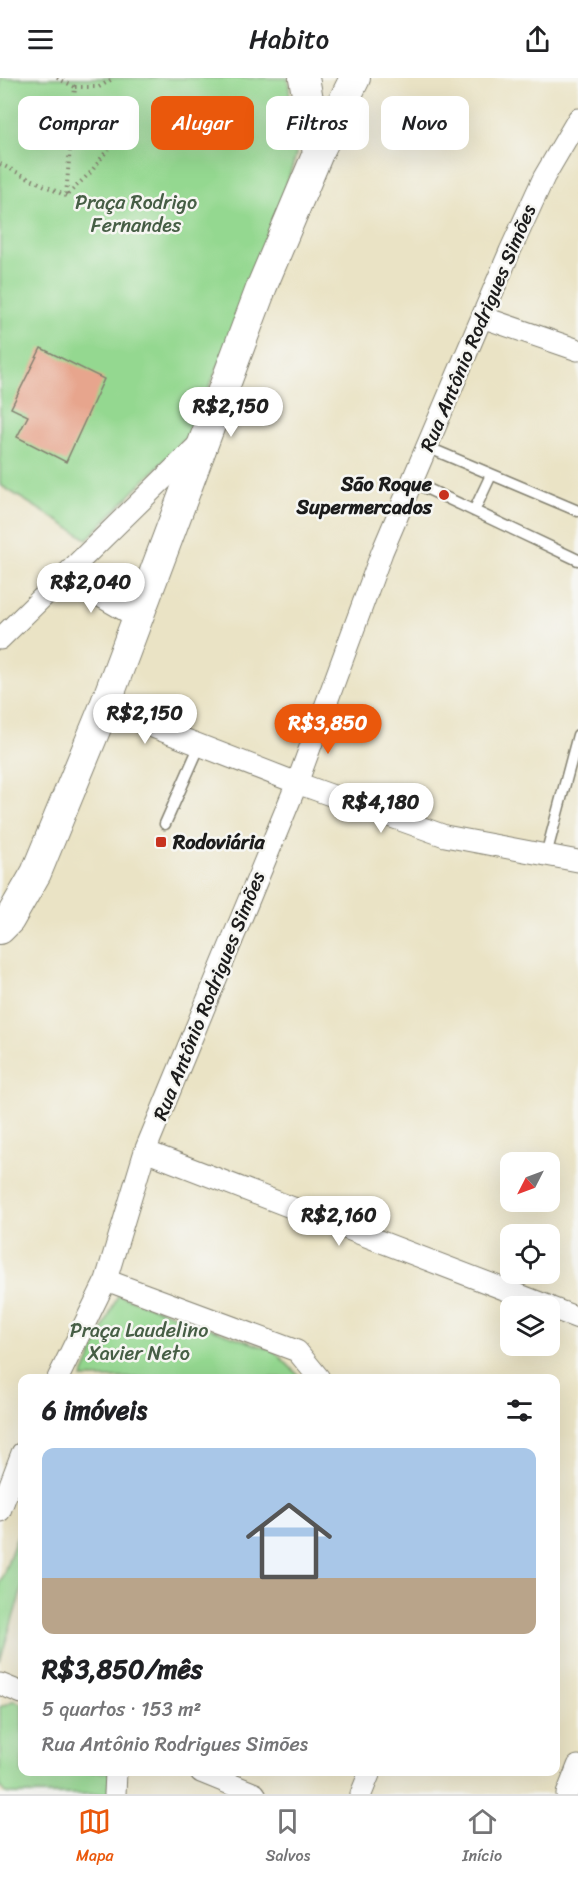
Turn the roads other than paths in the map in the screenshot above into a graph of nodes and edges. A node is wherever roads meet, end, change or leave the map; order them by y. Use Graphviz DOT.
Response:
graph roads {
  1 [pos="304,78"];
  2 [pos="355,78"];
  3 [pos="578,119"];
  4 [pos="318,153"];
  5 [pos="482,317"];
  6 [pos="578,350"];
  7 [pos="205,438"];
  8 [pos="427,447"];
  9 [pos="491,475"];
  10 [pos="412,482"];
  11 [pos="578,511"];
  12 [pos="474,512"];
  13 [pos="578,560"];
  14 [pos="65,576"];
  15 [pos="138,618"];
  16 [pos="0,639"];
  17 [pos="104,708"];
  18 [pos="578,735"];
  19 [pos="200,745"];
  20 [pos="297,783"];
  21 [pos="165,824"];
  22 [pos="546,855"];
  23 [pos="578,861"];
  24 [pos="0,929"];
  25 [pos="145,1151"];
  26 [pos="106,1280"];
  27 [pos="520,1296"];
  28 [pos="560,1311"];
  29 [pos="578,1318"];
  30 [pos="60,1374"];
  31 [pos="316,1374"];
  32 [pos="18,1464"];
  33 [pos="0,1512"];
  34 [pos="0,1684"];
  35 [pos="18,1691"];
  36 [pos="578,1766"];
  37 [pos="116,1776"];
  38 [pos="211,1776"];
  39 [pos="369,1776"];
  40 [pos="115,1794"];
  41 [pos="255,1794"];
  42 [pos="362,1794"];
  43 [pos="567,1794"];
  1 -- 4 [label="main road"];
  2 -- 4 [label="main road"];
  3 -- 5 [label="street, Rua Antônio Rodrigues Simões"];
  4 -- 7 [label="main road"];
  5 -- 6 [label="street"];
  5 -- 8 [label="street, Rua Antônio Rodrigues Simões"];
  7 -- 14 [label="street"];
  7 -- 15 [label="main road"];
  8 -- 9 [label="lane"];
  8 -- 10 [label="street, Rua Antônio Rodrigues Simões"];
  9 -- 11 [label="lane"];
  9 -- 12 [label="lane"];
  10 -- 12 [label="lane"];
  10 -- 20 [label="street, Rua Antônio Rodrigues Simões"];
  12 -- 13 [label="lane"];
  14 -- 15 [label="street"];
  14 -- 16 [label="street"];
  15 -- 17 [label="main road"];
  17 -- 19 [label="street"];
  17 -- 24 [label="main road"];
  18 -- 22 [label="lane"];
  19 -- 20 [label="street"];
  19 -- 21 [label="lane"];
  20 -- 22 [label="street"];
  20 -- 25 [label="street, Rua Antônio Rodrigues Simões"];
  22 -- 23 [label="street"];
  25 -- 26 [label="street, Rua Antônio Rodrigues Simões"];
  25 -- 27 [label="street"];
  26 -- 30 [label="street, Rua Antônio Rodrigues Simões"];
  26 -- 31 [label="street"];
  28 -- 29 [label="street"];
  32 -- 33 [label="street"];
  34 -- 35 [label="street"];
  36 -- 43 [label="street"];
  37 -- 40 [label="street"];
  38 -- 41 [label="street"];
  39 -- 42 [label="street"];
}
